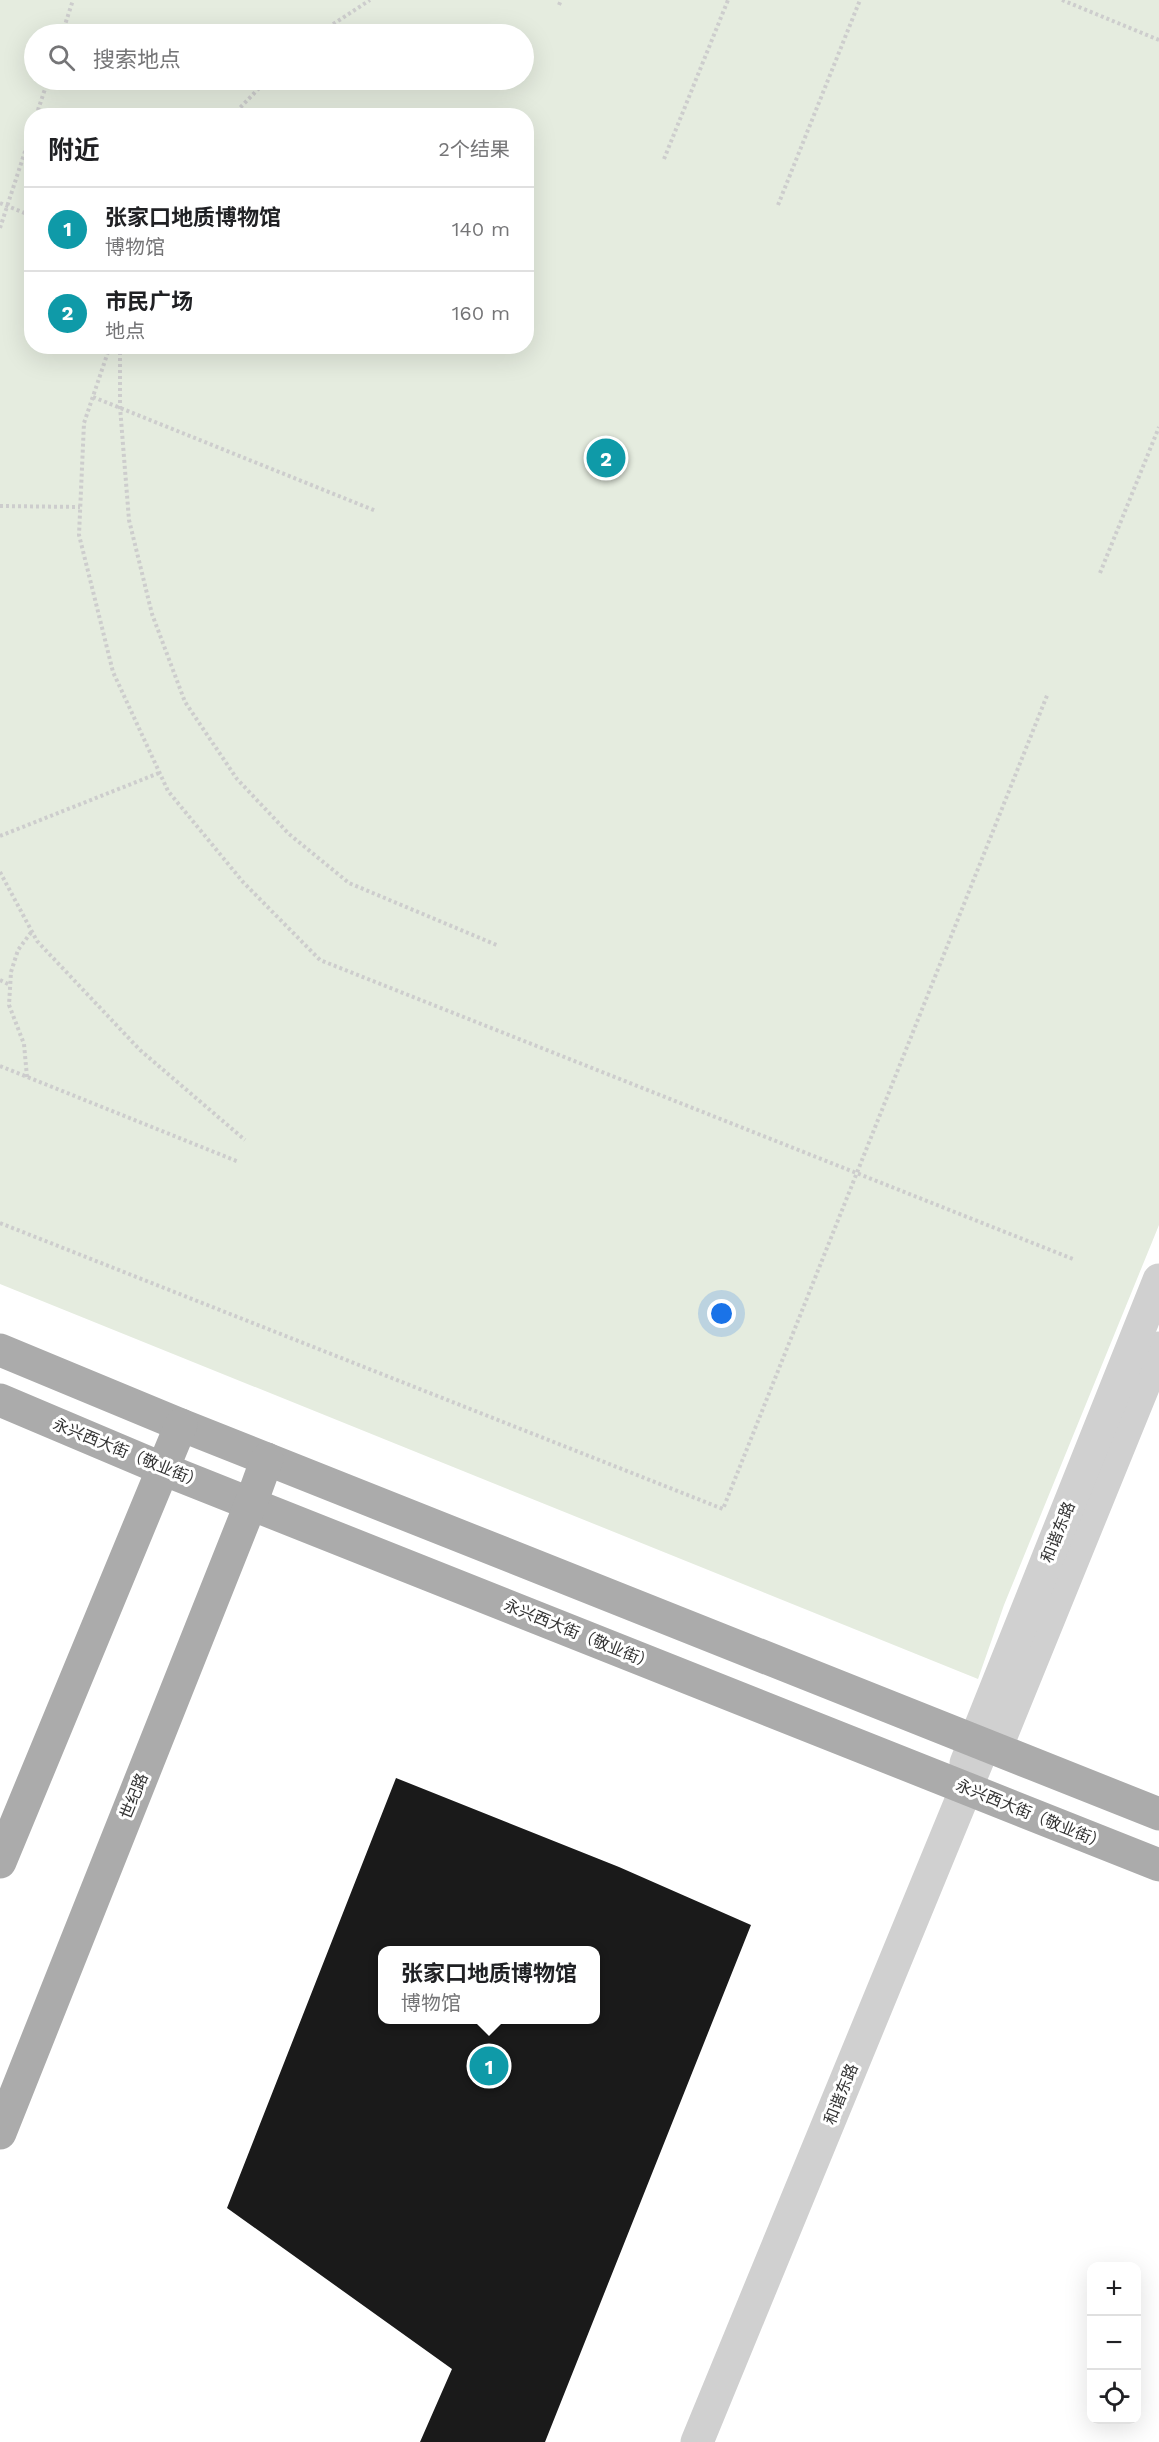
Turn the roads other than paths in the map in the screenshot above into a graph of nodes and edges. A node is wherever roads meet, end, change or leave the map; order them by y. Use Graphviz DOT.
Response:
graph roads {
  1 [pos="1159,1280"];
  2 [pos="1159,1348"];
  3 [pos="0,1350"];
  4 [pos="0,1400"];
  5 [pos="181,1425"];
  6 [pos="267,1459"];
  7 [pos="163,1469"];
  8 [pos="251,1503"];
  9 [pos="985,1745"];
  10 [pos="968,1788"];
  11 [pos="1159,1814"];
  12 [pos="0,1862"];
  13 [pos="1159,1865"];
  14 [pos="0,2133"];
  15 [pos="698,2442"];
  1 -- 9 [label="street, 和谐东路"];
  2 -- 9 [label="street, 和谐东路"];
  3 -- 5 [label="main road"];
  4 -- 7 [label="main road, 永兴西大街（敬业街）"];
  5 -- 6 [label="main road"];
  5 -- 7 [label="main road"];
  6 -- 8 [label="main road, 世纪路"];
  6 -- 9 [label="main road"];
  7 -- 8 [label="main road, 永兴西大街（敬业街）"];
  7 -- 12 [label="main road"];
  8 -- 10 [label="main road, 永兴西大街（敬业街）"];
  8 -- 14 [label="main road, 世纪路"];
  9 -- 10 [label="street, 和谐东路"];
  9 -- 11 [label="main road"];
  10 -- 13 [label="main road, 永兴西大街（敬业街）"];
  10 -- 15 [label="street, 和谐东路"];
}
